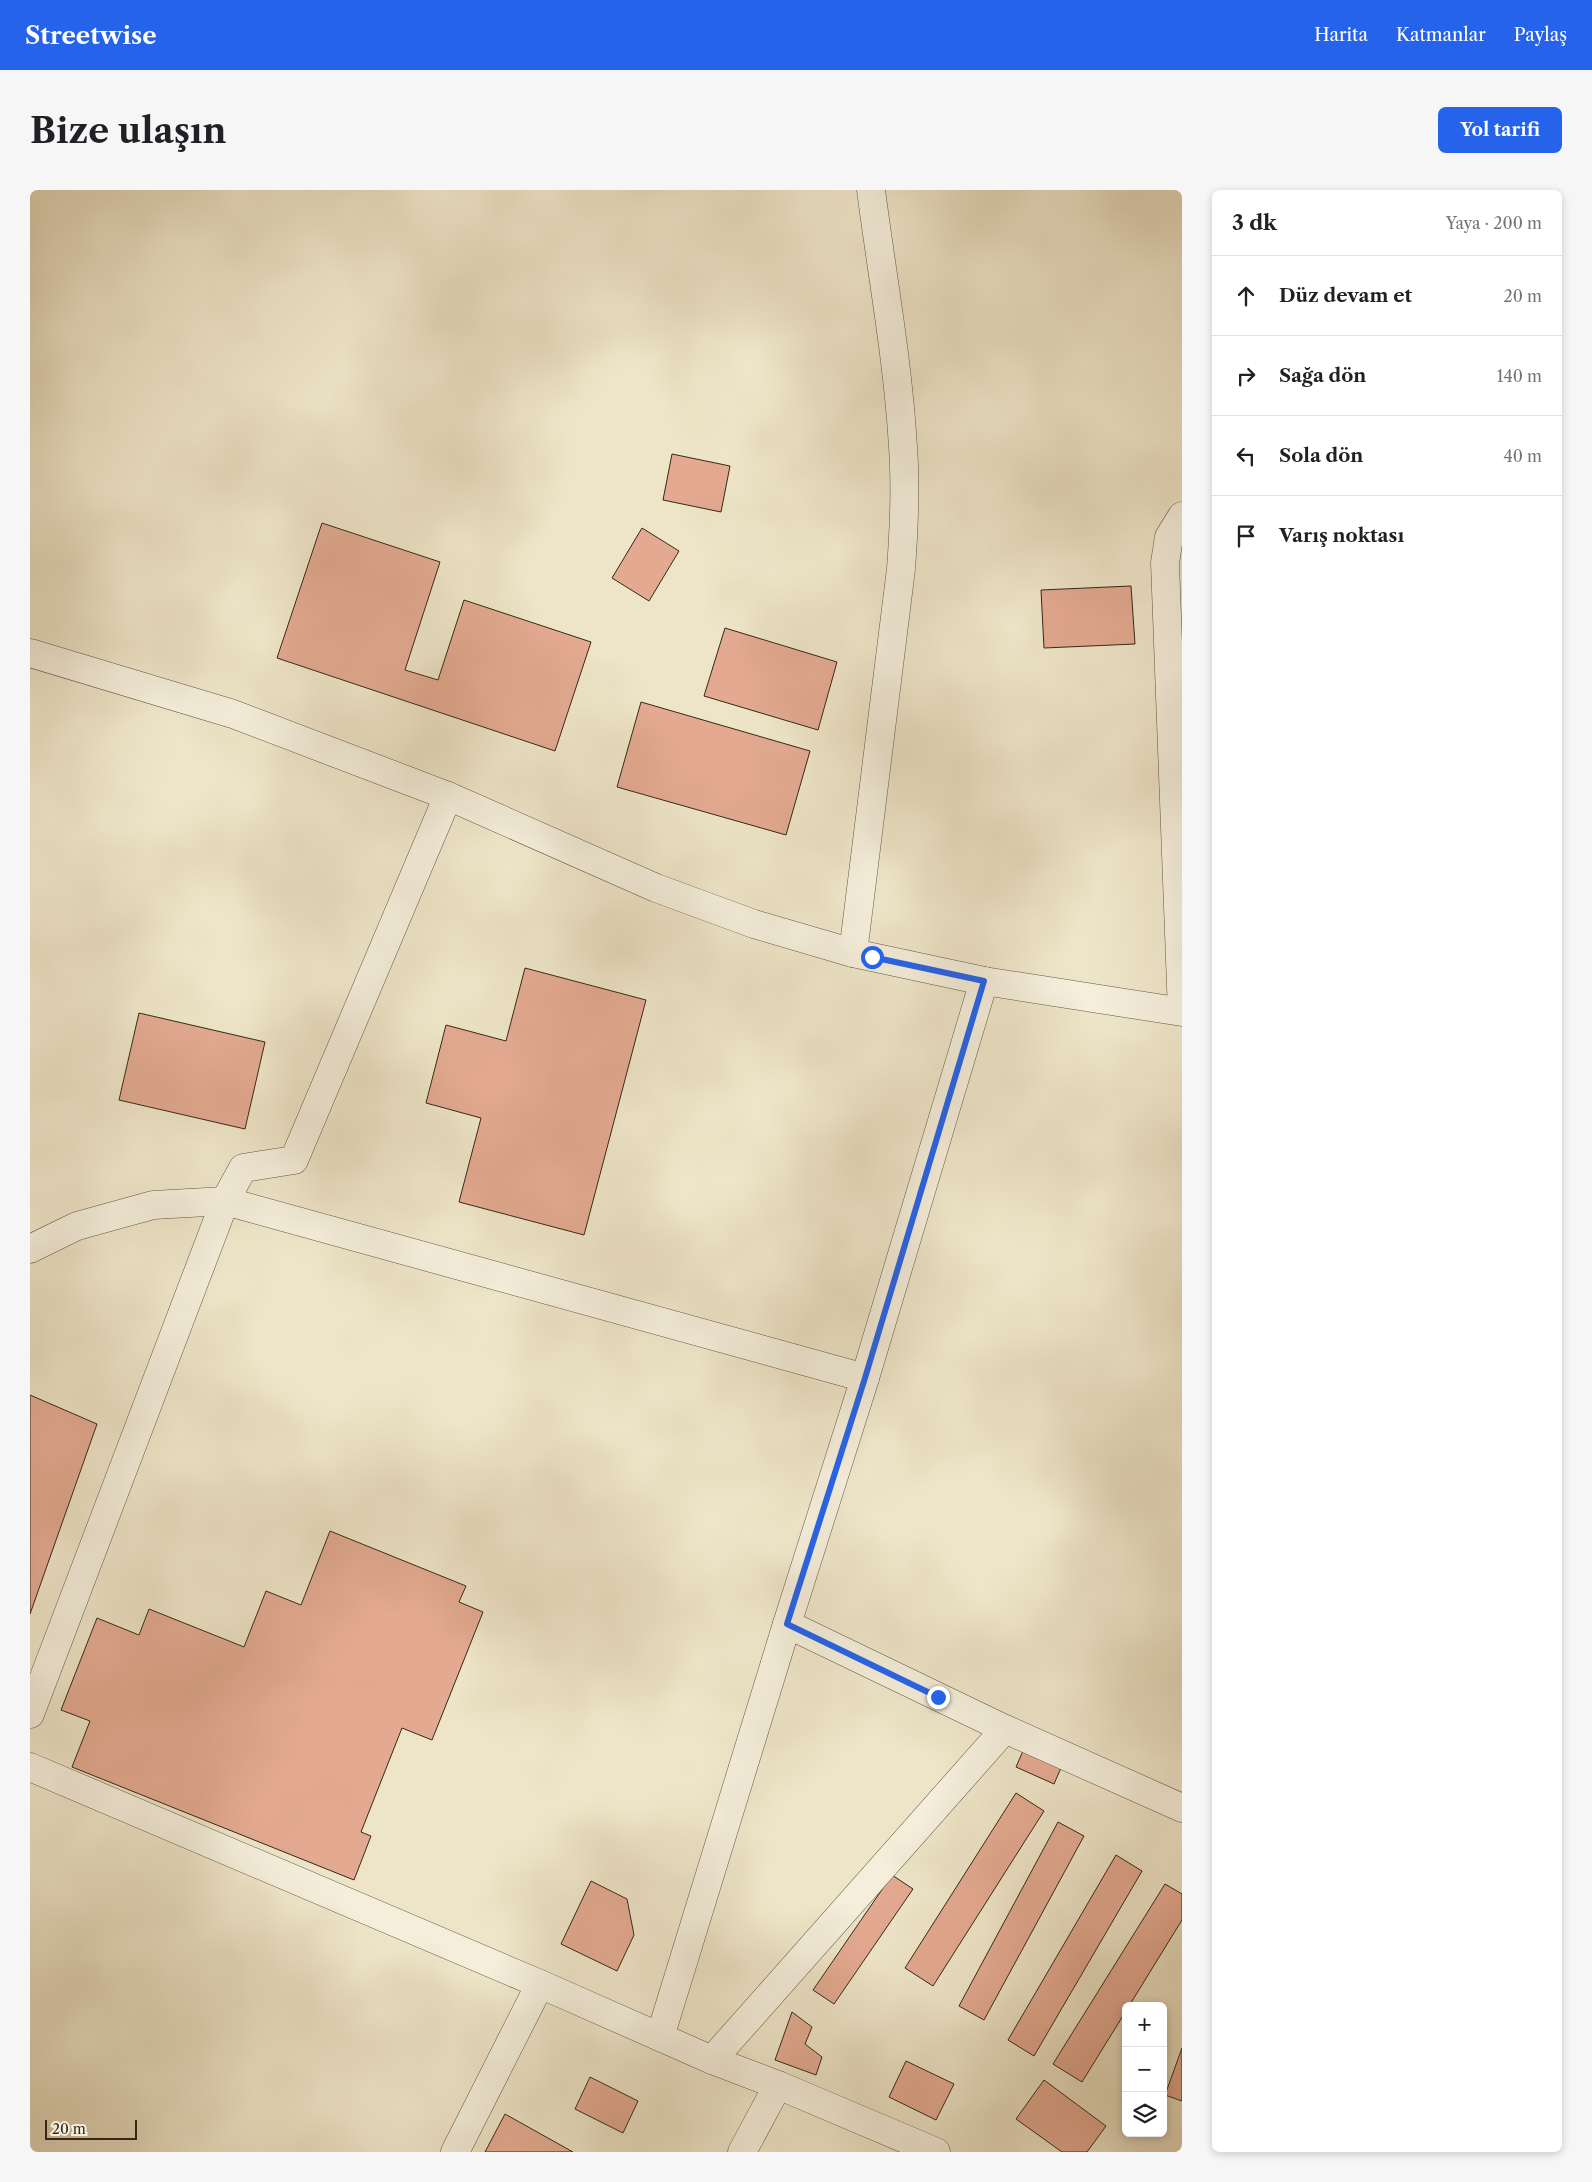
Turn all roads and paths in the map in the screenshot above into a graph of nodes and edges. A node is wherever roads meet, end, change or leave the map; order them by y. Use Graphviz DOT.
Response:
graph roads {
  1 [pos="871,190"];
  2 [pos="1182,516"];
  3 [pos="30,653"];
  4 [pos="448,796"];
  5 [pos="853,953"];
  6 [pos="984,981"];
  7 [pos="1182,1012"];
  8 [pos="225,1201"];
  9 [pos="30,1249"];
  10 [pos="865,1378"];
  11 [pos="787,1624"];
  12 [pos="30,1714"];
  13 [pos="1005,1729"];
  14 [pos="30,1767"];
  15 [pos="1182,1808"];
  16 [pos="540,1984"];
  17 [pos="660,2037"];
  18 [pos="712,2060"];
  19 [pos="778,2085"];
  20 [pos="455,2152"];
  21 [pos="742,2152"];
  22 [pos="936,2152"];
  1 -- 5 [label="street"];
  2 -- 7 [label="street"];
  3 -- 4 [label="street"];
  4 -- 5 [label="street"];
  4 -- 8 [label="street"];
  5 -- 6 [label="street"];
  6 -- 7 [label="street"];
  6 -- 10 [label="street"];
  8 -- 9 [label="street"];
  8 -- 10 [label="street"];
  8 -- 12 [label="street"];
  10 -- 11 [label="street"];
  11 -- 13 [label="street"];
  11 -- 17 [label="street"];
  13 -- 15 [label="street"];
  13 -- 18 [label="street"];
  14 -- 16 [label="street"];
  16 -- 17 [label="street"];
  16 -- 20 [label="street"];
  17 -- 18 [label="street"];
  18 -- 19 [label="street"];
  19 -- 21 [label="street"];
  19 -- 22 [label="street"];
}
